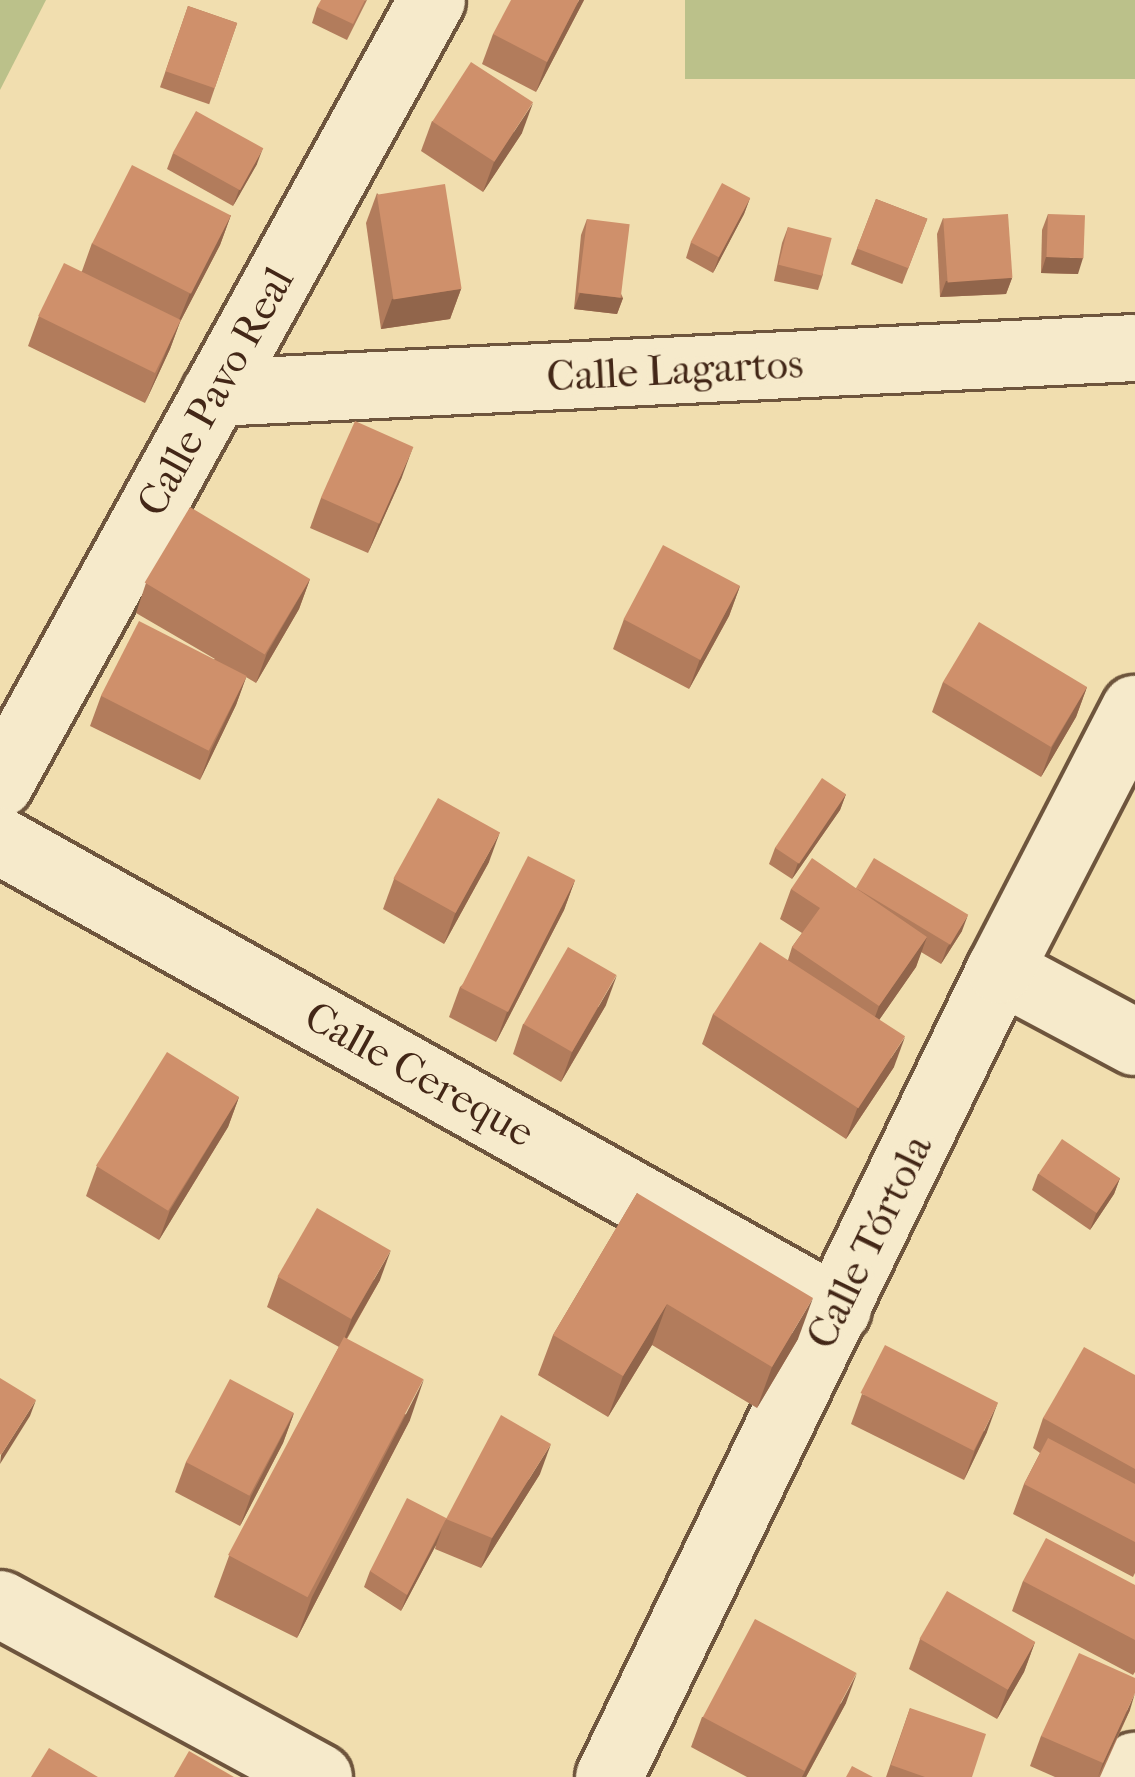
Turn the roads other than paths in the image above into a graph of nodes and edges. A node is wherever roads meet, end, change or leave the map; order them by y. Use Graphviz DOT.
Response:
graph roads {
  1 [pos="431,0"];
  2 [pos="1135,349"];
  3 [pos="215,393"];
  4 [pos="1135,709"];
  5 [pos="0,784"];
  6 [pos="0,841"];
  7 [pos="1000,970"];
  8 [pos="1135,1042"];
  9 [pos="838,1310"];
  10 [pos="0,1604"];
  11 [pos="1135,1766"];
  12 [pos="319,1777"];
  13 [pos="609,1777"];
  14 [pos="1129,1777"];
  1 -- 3 [label="street, Calle Pavo Real"];
  2 -- 3 [label="street, Calle Lagartos"];
  3 -- 5 [label="street, Calle Pavo Real"];
  4 -- 7 [label="street, Calle Tórtola"];
  6 -- 9 [label="street, Calle Cereque"];
  7 -- 8 [label="street"];
  7 -- 9 [label="street, Calle Tórtola"];
  9 -- 13 [label="street, Calle Tórtola"];
  10 -- 12 [label="street"];
  11 -- 14 [label="street"];
}
